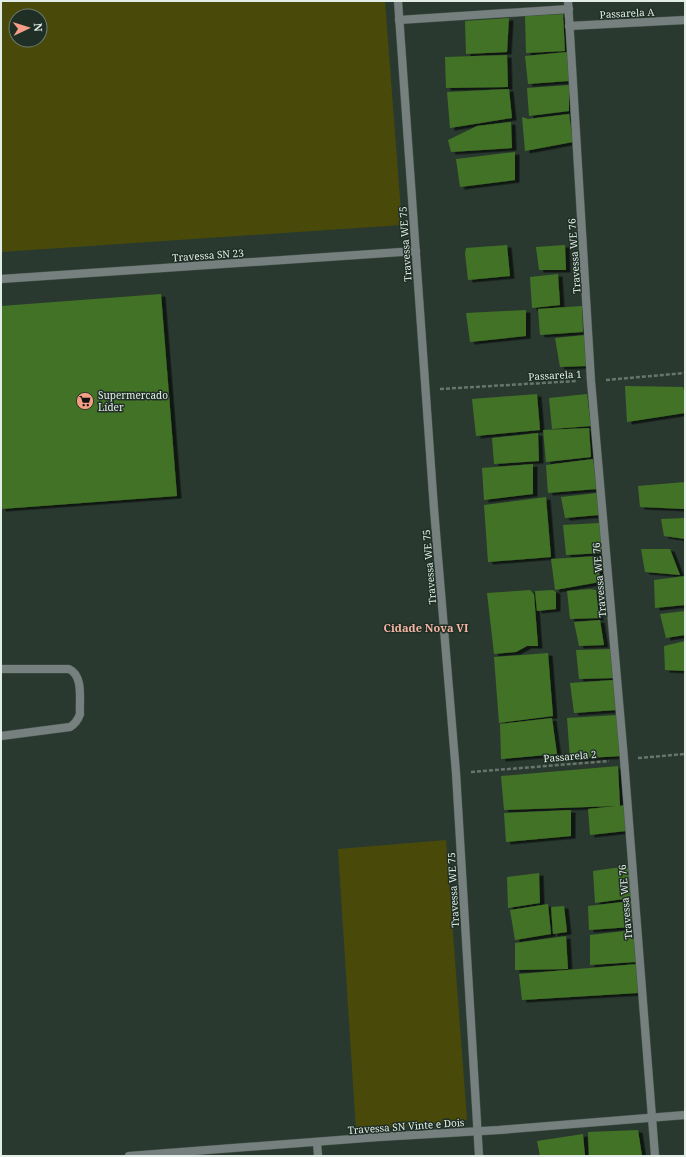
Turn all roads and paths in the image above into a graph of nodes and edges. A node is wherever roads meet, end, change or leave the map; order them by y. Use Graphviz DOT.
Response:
graph roads {
  1 [pos="398,1"];
  2 [pos="568,5"];
  3 [pos="399,20"];
  4 [pos="685,20"];
  5 [pos="569,26"];
  6 [pos="416,251"];
  7 [pos="1,279"];
  8 [pos="685,374"];
  9 [pos="591,381"];
  10 [pos="425,390"];
  11 [pos="1,669"];
  12 [pos="1,736"];
  13 [pos="685,754"];
  14 [pos="624,759"];
  15 [pos="456,773"];
  16 [pos="685,1115"];
  17 [pos="652,1118"];
  18 [pos="477,1131"];
  19 [pos="317,1142"];
  20 [pos="158,1155"];
  21 [pos="129,1156"];
  22 [pos="318,1156"];
  23 [pos="479,1156"];
  24 [pos="655,1156"];
  1 -- 3 [label="street, Travessa WE 75"];
  2 -- 3 [label="street"];
  2 -- 5 [label="street, Travessa WE 76"];
  3 -- 6 [label="street, Travessa WE 75"];
  4 -- 5 [label="street, Passarela A"];
  5 -- 9 [label="street, Travessa WE 76"];
  6 -- 7 [label="street, Travessa SN 23"];
  6 -- 10 [label="street, Travessa WE 75"];
  8 -- 9 [label="path, Passarela 1"];
  9 -- 10 [label="path, Passarela 1"];
  9 -- 14 [label="street, Travessa WE 76"];
  10 -- 15 [label="street, Travessa WE 75"];
  11 -- 12 [label="street"];
  13 -- 14 [label="path, Passarela 2"];
  14 -- 15 [label="path, Passarela 2"];
  14 -- 17 [label="street, Travessa WE 76"];
  15 -- 18 [label="street, Travessa WE 75"];
  16 -- 17 [label="street, Travessa SN Vinte e Dois"];
  17 -- 18 [label="street, Travessa SN Vinte e Dois"];
  17 -- 24 [label="street, Travessa WE 76"];
  18 -- 19 [label="street, Travessa SN Vinte e Dois"];
  18 -- 23 [label="street, Travessa WE 75"];
  19 -- 20 [label="street, Travessa SN Vinte e Dois"];
  19 -- 22 [label="street"];
  20 -- 21 [label="street, Travessa SN Vinte e Dois"];
}
